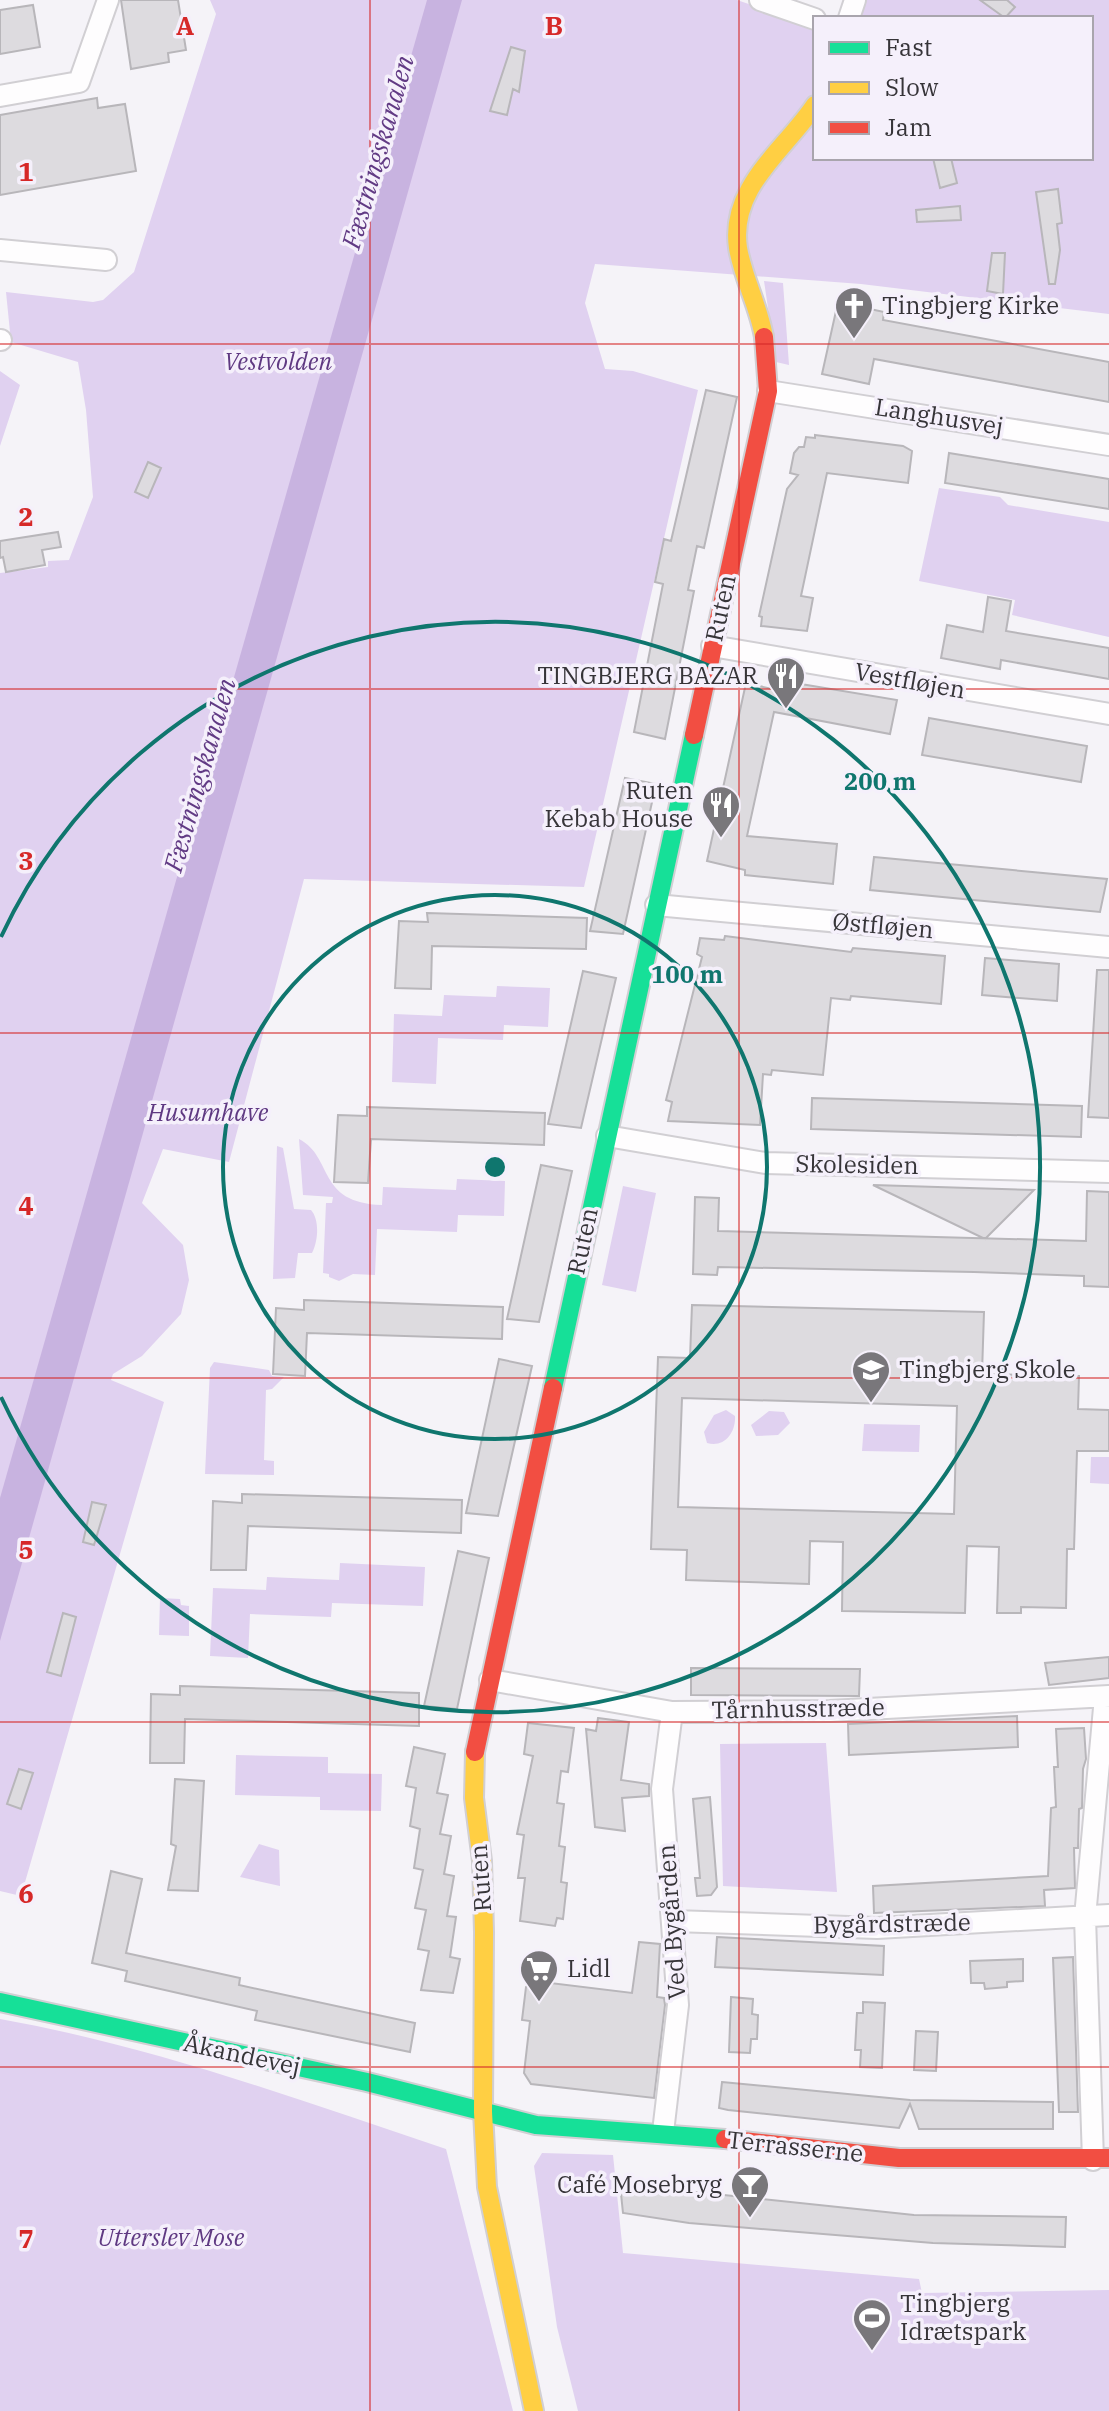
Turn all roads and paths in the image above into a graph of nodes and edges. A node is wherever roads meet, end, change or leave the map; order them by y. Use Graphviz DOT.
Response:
graph roads {
  1 [pos="108,0"];
  2 [pos="760,0"];
  3 [pos="813,18"];
  4 [pos="0,96"];
  5 [pos="813,108"];
  6 [pos="0,250"];
  7 [pos="106,260"];
  8 [pos="768,391"];
  9 [pos="1109,445"];
  10 [pos="712,646"];
  11 [pos="1109,714"];
  12 [pos="656,905"];
  13 [pos="1109,947"];
  14 [pos="607,1136"];
  15 [pos="1109,1172"];
  16 [pos="490,1680"];
  17 [pos="1107,1696"];
  18 [pos="672,1712"];
  19 [pos="1109,1915"];
  20 [pos="1085,1917"];
  21 [pos="674,1921"];
  22 [pos="0,2002"];
  23 [pos="483,2112"];
  24 [pos="663,2132"];
  25 [pos="1101,2159"];
  26 [pos="534,2411"];
  1 -- 4 [label="street"];
  2 -- 3 [label="street"];
  5 -- 8 [label="street, Ruten"];
  6 -- 7 [label="street"];
  8 -- 9 [label="street, Langhusvej"];
  8 -- 10 [label="street, Ruten"];
  10 -- 11 [label="street, Vestfløjen"];
  10 -- 12 [label="street, Ruten"];
  12 -- 13 [label="street, Østfløjen"];
  12 -- 14 [label="street, Ruten"];
  14 -- 15 [label="street, Skolesiden"];
  14 -- 16 [label="street, Ruten"];
  16 -- 18 [label="street, Tårnhusstræde"];
  16 -- 23 [label="street, Ruten"];
  17 -- 18 [label="street, Tårnhusstræde"];
  17 -- 20 [label="street"];
  18 -- 21 [label="street, Ved Bygården"];
  19 -- 20 [label="street, Bygårdstræde"];
  20 -- 21 [label="street, Bygårdstræde"];
  20 -- 25 [label="street"];
  21 -- 24 [label="street, Ved Bygården"];
  22 -- 23 [label="street, Åkandevej"];
  23 -- 24 [label="street, Terrasserne"];
  23 -- 26 [label="street, Ruten"];
  24 -- 25 [label="street, Terrasserne"];
}
